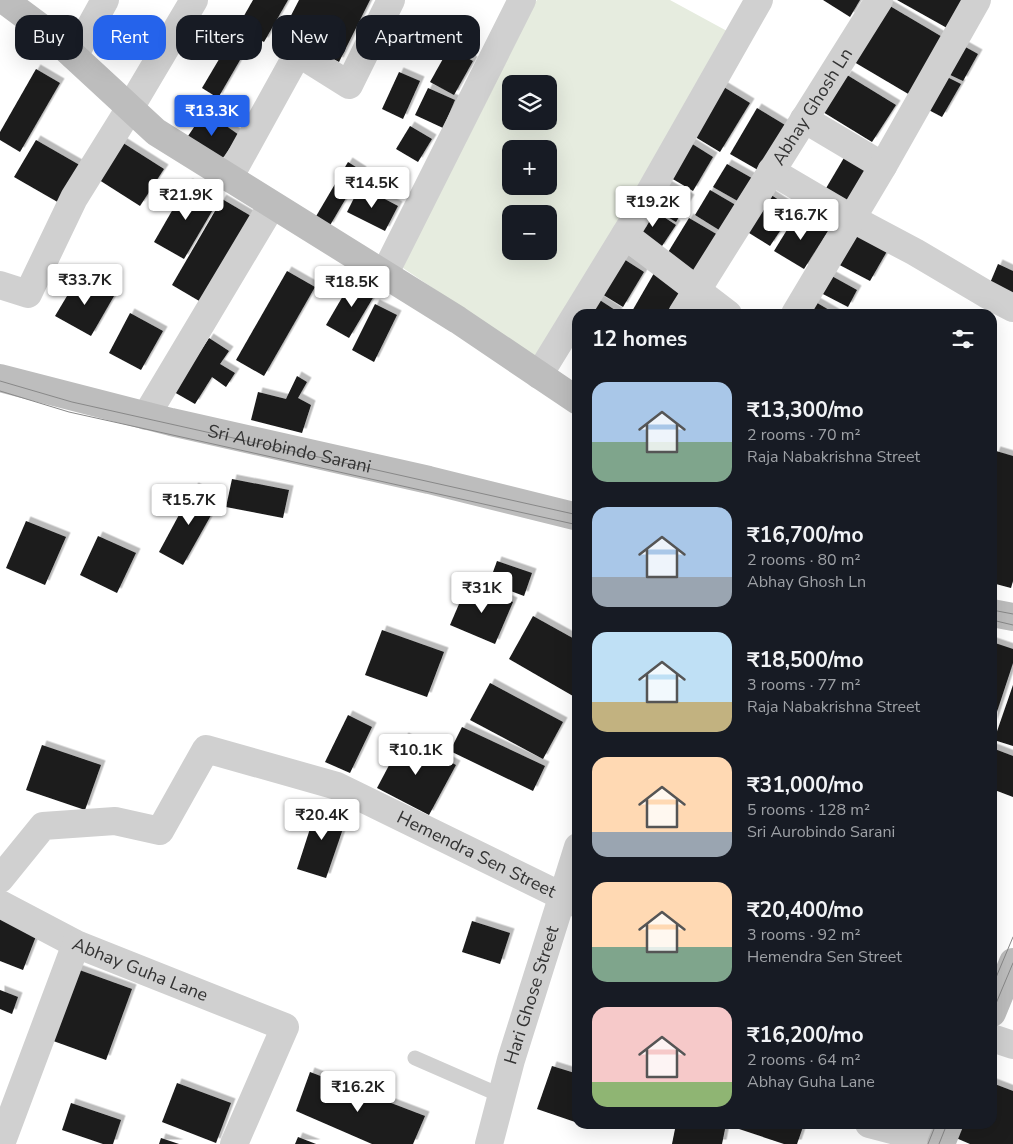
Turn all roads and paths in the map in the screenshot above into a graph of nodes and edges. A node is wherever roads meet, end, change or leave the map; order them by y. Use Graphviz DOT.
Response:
graph roads {
  1 [pos="4,0"];
  2 [pos="105,0"];
  3 [pos="194,0"];
  4 [pos="391,0"];
  5 [pos="522,0"];
  6 [pos="759,0"];
  7 [pos="879,0"];
  8 [pos="977,0"];
  9 [pos="25,15"];
  10 [pos="83,40"];
  11 [pos="78,60"];
  12 [pos="130,108"];
  13 [pos="804,119"];
  14 [pos="883,166"];
  15 [pos="771,172"];
  16 [pos="229,178"];
  17 [pos="272,205"];
  18 [pos="851,218"];
  19 [pos="625,235"];
  20 [pos="384,275"];
  21 [pos="0,285"];
  22 [pos="697,288"];
  23 [pos="1013,308"];
  24 [pos="580,309"];
  25 [pos="685,309"];
  26 [pos="722,309"];
  27 [pos="798,309"];
  28 [pos="572,321"];
  29 [pos="539,375"];
  30 [pos="0,378"];
  31 [pos="572,397"];
  32 [pos="146,416"];
  33 [pos="572,516"];
  34 [pos="997,614"];
  35 [pos="1013,617"];
  36 [pos="0,879"];
  37 [pos="572,887"];
  38 [pos="570,900"];
  39 [pos="0,904"];
  40 [pos="76,944"];
  41 [pos="1013,962"];
  42 [pos="997,1001"];
  43 [pos="997,1040"];
  44 [pos="1013,1045"];
  45 [pos="416,1058"];
  46 [pos="502,1096"];
  47 [pos="5,1114"];
  48 [pos="898,1129"];
  49 [pos="944,1137"];
  50 [pos="497,1140"];
  51 [pos="1,1144"];
  52 [pos="234,1144"];
  1 -- 9 [label="street"];
  2 -- 10 [label="street"];
  3 -- 12 [label="street"];
  4 -- 16 [label="street"];
  5 -- 20 [label="street"];
  6 -- 19 [label="street"];
  7 -- 13 [label="street, Abhay Ghosh Ln"];
  8 -- 14 [label="street"];
  11 -- 12 [label="street"];
  12 -- 16 [label="street"];
  12 -- 21 [label="street"];
  13 -- 14 [label="street"];
  13 -- 15 [label="street, Abhay Ghosh Ln"];
  14 -- 18 [label="street"];
  15 -- 18 [label="street"];
  15 -- 22 [label="street, Abhay Ghosh Ln"];
  16 -- 17 [label="street"];
  17 -- 20 [label="street"];
  17 -- 32 [label="street"];
  18 -- 23 [label="street"];
  18 -- 27 [label="street"];
  19 -- 22 [label="street"];
  19 -- 24 [label="street"];
  20 -- 29 [label="street"];
  22 -- 25 [label="street, Abhay Ghosh Ln"];
  22 -- 26 [label="street"];
  28 -- 29 [label="street"];
  29 -- 31 [label="street"];
  30 -- 32 [label="street, Sri Aurobindo Sarani"];
  32 -- 33 [label="street, Sri Aurobindo Sarani"];
  34 -- 35 [label="street"];
  36 -- 38 [label="street, Hemendra Sen Street"];
  37 -- 38 [label="street, Hari Ghose Street"];
  38 -- 46 [label="street, Hari Ghose Street"];
  39 -- 40 [label="street, Abhay Guha Lane"];
  40 -- 47 [label="street"];
  40 -- 52 [label="street, Abhay Guha Lane"];
  41 -- 42 [label="street"];
  43 -- 44 [label="street"];
  45 -- 46 [label="lane"];
  46 -- 50 [label="street, Hari Ghose Street"];
  47 -- 51 [label="street"];
  48 -- 49 [label="street"];
}
